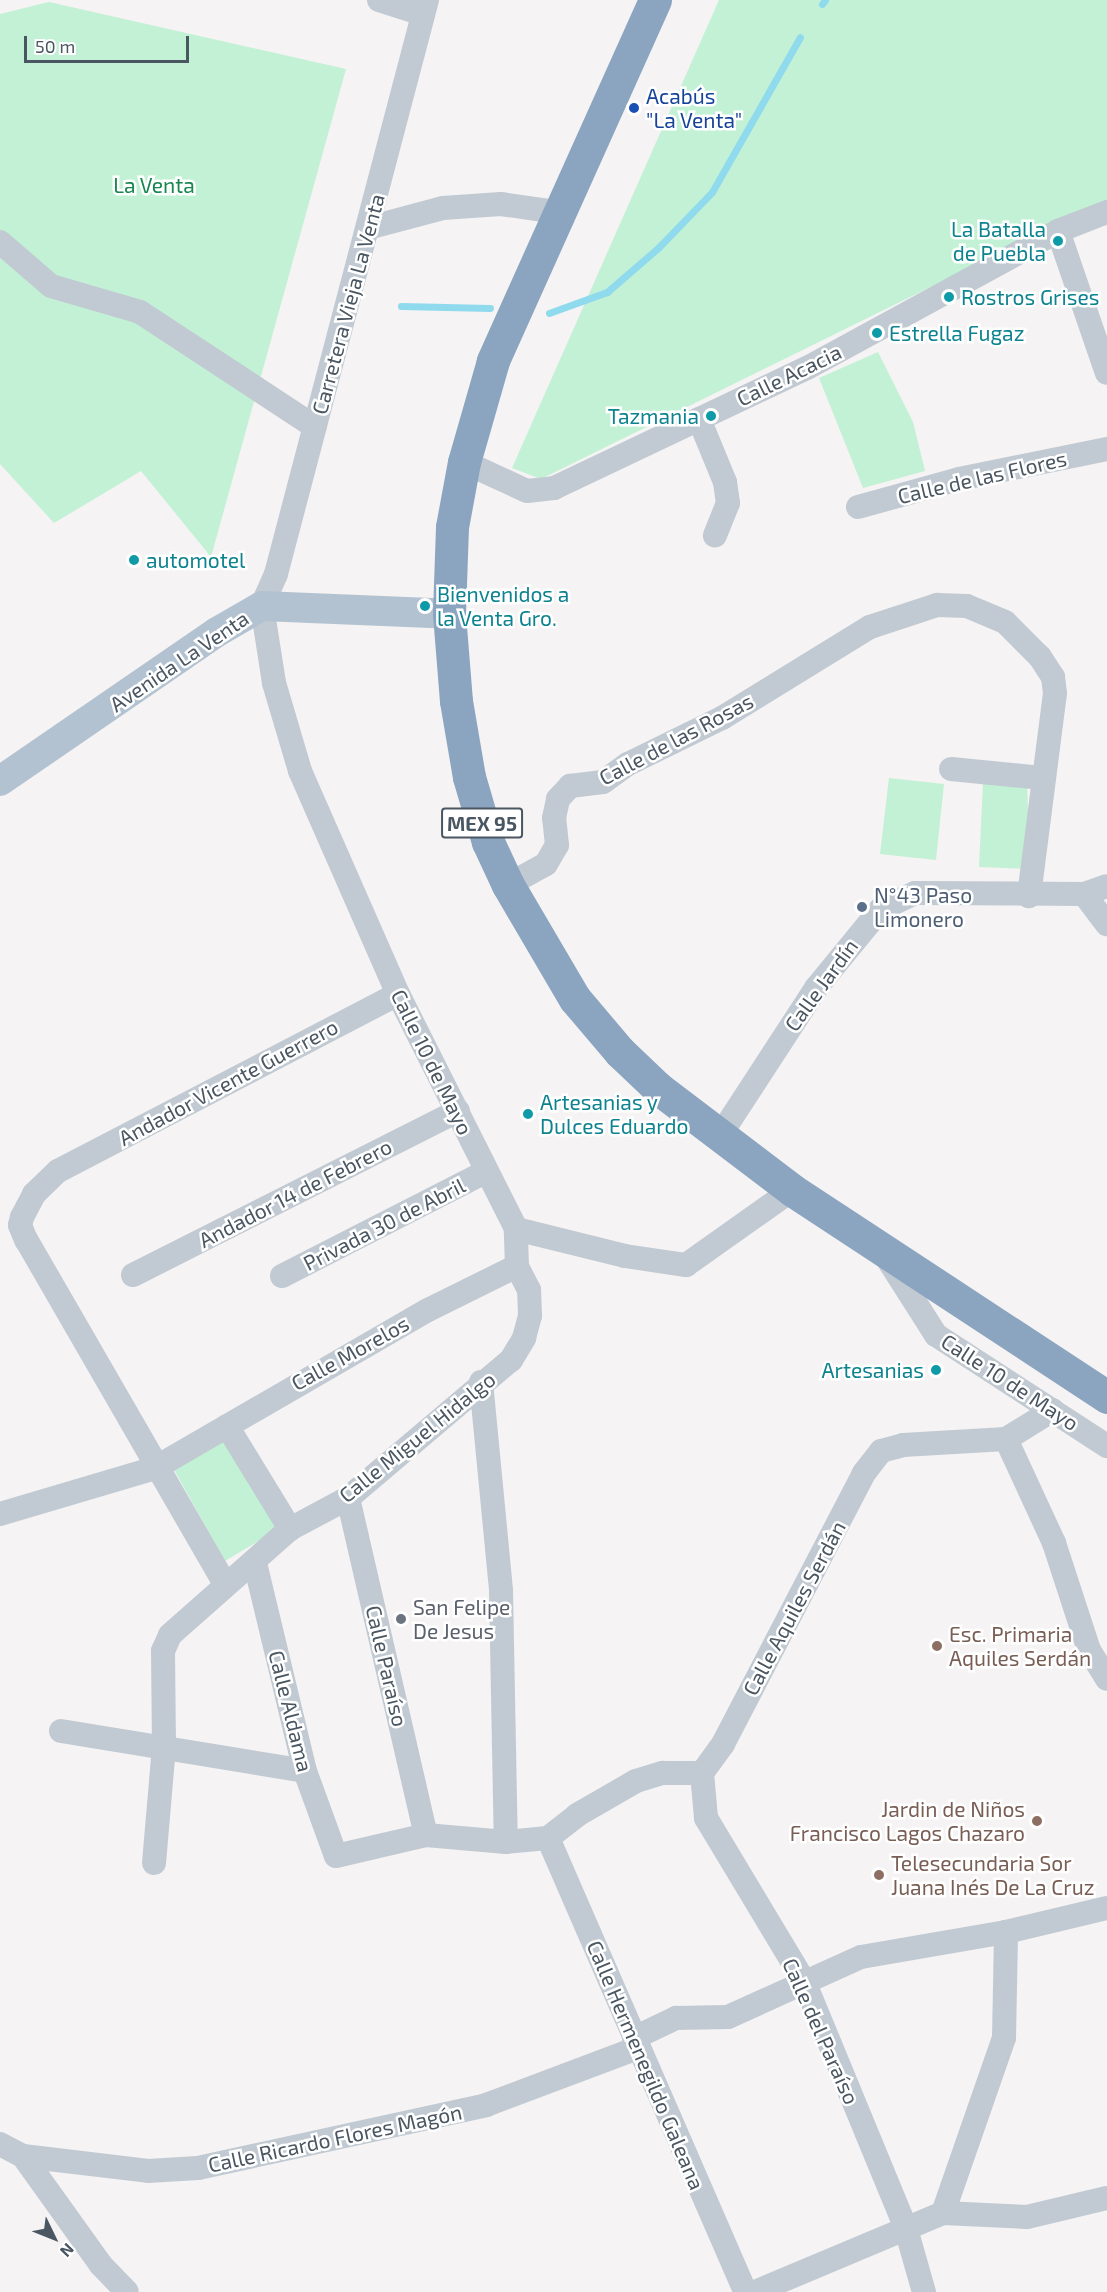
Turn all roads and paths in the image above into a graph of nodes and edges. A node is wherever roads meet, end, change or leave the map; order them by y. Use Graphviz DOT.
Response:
graph roads {
  1 [pos="379,0"];
  2 [pos="655,0"];
  3 [pos="425,7"];
  4 [pos="556,212"];
  5 [pos="1107,212"];
  6 [pos="368,228"];
  7 [pos="1058,231"];
  8 [pos="0,242"];
  9 [pos="1107,373"];
  10 [pos="699,419"];
  11 [pos="315,427"];
  12 [pos="1107,449"];
  13 [pos="464,462"];
  14 [pos="858,507"];
  15 [pos="715,536"];
  16 [pos="262,606"];
  17 [pos="449,614"];
  18 [pos="951,769"];
  19 [pos="1042,778"];
  20 [pos="0,781"];
  21 [pos="508,885"];
  22 [pos="1107,886"];
  23 [pos="1084,894"];
  24 [pos="1029,896"];
  25 [pos="1107,924"];
  26 [pos="398,994"];
  27 [pos="458,1111"];
  28 [pos="719,1137"];
  29 [pos="485,1172"];
  30 [pos="792,1190"];
  31 [pos="516,1229"];
  32 [pos="883,1250"];
  33 [pos="518,1266"];
  34 [pos="133,1275"];
  35 [pos="282,1276"];
  36 [pos="481,1383"];
  37 [pos="1105,1394"];
  38 [pos="1053,1410"];
  39 [pos="227,1426"];
  40 [pos="1006,1439"];
  41 [pos="1107,1446"];
  42 [pos="155,1468"];
  43 [pos="348,1497"];
  44 [pos="0,1514"];
  45 [pos="290,1529"];
  46 [pos="255,1563"];
  47 [pos="225,1584"];
  48 [pos="1107,1680"];
  49 [pos="62,1731"];
  50 [pos="164,1747"];
  51 [pos="305,1771"];
  52 [pos="702,1773"];
  53 [pos="426,1835"];
  54 [pos="548,1838"];
  55 [pos="506,1842"];
  56 [pos="154,1863"];
  57 [pos="1107,1908"];
  58 [pos="1006,1932"];
  59 [pos="804,1981"];
  60 [pos="636,2043"];
  61 [pos="0,2144"];
  62 [pos="22,2156"];
  63 [pos="1107,2198"];
  64 [pos="943,2213"];
  65 [pos="906,2229"];
  66 [pos="127,2292"];
  67 [pos="745,2292"];
  68 [pos="755,2292"];
  69 [pos="924,2292"];
  1 -- 3 [label="street"];
  2 -- 4 [label="highway, MEX 95"];
  3 -- 6 [label="street, Carretera Vieja La Venta"];
  4 -- 6 [label="street"];
  4 -- 13 [label="highway, MEX 95"];
  5 -- 7 [label="street, Calle Acacia"];
  6 -- 11 [label="street, Carretera Vieja La Venta"];
  7 -- 9 [label="street"];
  7 -- 10 [label="street, Calle Acacia"];
  8 -- 11 [label="street"];
  10 -- 13 [label="street, Calle Acacia"];
  10 -- 15 [label="street"];
  11 -- 16 [label="street, Carretera Vieja La Venta"];
  12 -- 14 [label="street, Calle de las Flores"];
  13 -- 17 [label="highway, MEX 95"];
  16 -- 17 [label="main road, Avenida La Venta"];
  16 -- 20 [label="main road, Avenida La Venta"];
  16 -- 26 [label="street, Calle 10 de Mayo"];
  17 -- 21 [label="highway, MEX 95"];
  18 -- 19 [label="street"];
  19 -- 21 [label="street, Calle de las Rosas"];
  19 -- 24 [label="street, Calle de las Rosas"];
  21 -- 28 [label="highway, MEX 95"];
  22 -- 23 [label="street, Calle Jardín"];
  23 -- 24 [label="street, Calle Jardín"];
  23 -- 25 [label="street"];
  24 -- 28 [label="street, Calle Jardín"];
  26 -- 27 [label="street, Calle 10 de Mayo"];
  26 -- 42 [label="street, Andador Vicente Guerrero"];
  27 -- 29 [label="street, Calle 10 de Mayo"];
  27 -- 34 [label="street, Andador 14 de Febrero"];
  28 -- 30 [label="highway, MEX 95"];
  29 -- 31 [label="street, Calle 10 de Mayo"];
  29 -- 35 [label="street, Privada 30 de Abril"];
  30 -- 31 [label="street"];
  30 -- 32 [label="highway, MEX 95"];
  31 -- 33 [label="street"];
  32 -- 37 [label="highway, MEX 95"];
  32 -- 38 [label="street, Calle 10 de Mayo"];
  33 -- 36 [label="street, Calle Miguel Hidalgo"];
  33 -- 39 [label="street, Calle Morelos"];
  36 -- 43 [label="street, Calle Miguel Hidalgo"];
  36 -- 55 [label="street"];
  38 -- 40 [label="street, Calle Aquiles Serdán"];
  38 -- 41 [label="street, Calle 10 de Mayo"];
  39 -- 42 [label="street, Calle Morelos"];
  39 -- 45 [label="street"];
  40 -- 48 [label="street"];
  40 -- 52 [label="street, Calle Aquiles Serdán"];
  42 -- 44 [label="street, Calle Morelos"];
  42 -- 47 [label="street"];
  43 -- 45 [label="street, Calle Miguel Hidalgo"];
  43 -- 53 [label="street, Calle Paraíso"];
  45 -- 46 [label="street, Calle Miguel Hidalgo"];
  46 -- 47 [label="street, Calle Miguel Hidalgo"];
  46 -- 51 [label="street, Calle Aldama"];
  47 -- 50 [label="street, Calle Miguel Hidalgo"];
  49 -- 50 [label="street"];
  50 -- 51 [label="street"];
  50 -- 56 [label="street, Calle Miguel Hidalgo"];
  51 -- 53 [label="street, Calle Aldama"];
  52 -- 54 [label="street"];
  52 -- 59 [label="street, Calle del Paraíso"];
  53 -- 55 [label="street"];
  54 -- 55 [label="street"];
  54 -- 60 [label="street, Calle Hermenegildo Galeana"];
  57 -- 58 [label="street, Calle Ricardo Flores Magón"];
  58 -- 59 [label="street, Calle Ricardo Flores Magón"];
  58 -- 64 [label="street"];
  59 -- 60 [label="street, Calle Ricardo Flores Magón"];
  59 -- 65 [label="street, Calle del Paraíso"];
  60 -- 62 [label="street, Calle Ricardo Flores Magón"];
  60 -- 67 [label="street, Calle Hermenegildo Galeana"];
  61 -- 62 [label="street"];
  62 -- 66 [label="street"];
  63 -- 64 [label="street"];
  64 -- 65 [label="street"];
  65 -- 68 [label="street"];
  65 -- 69 [label="street"];
}
